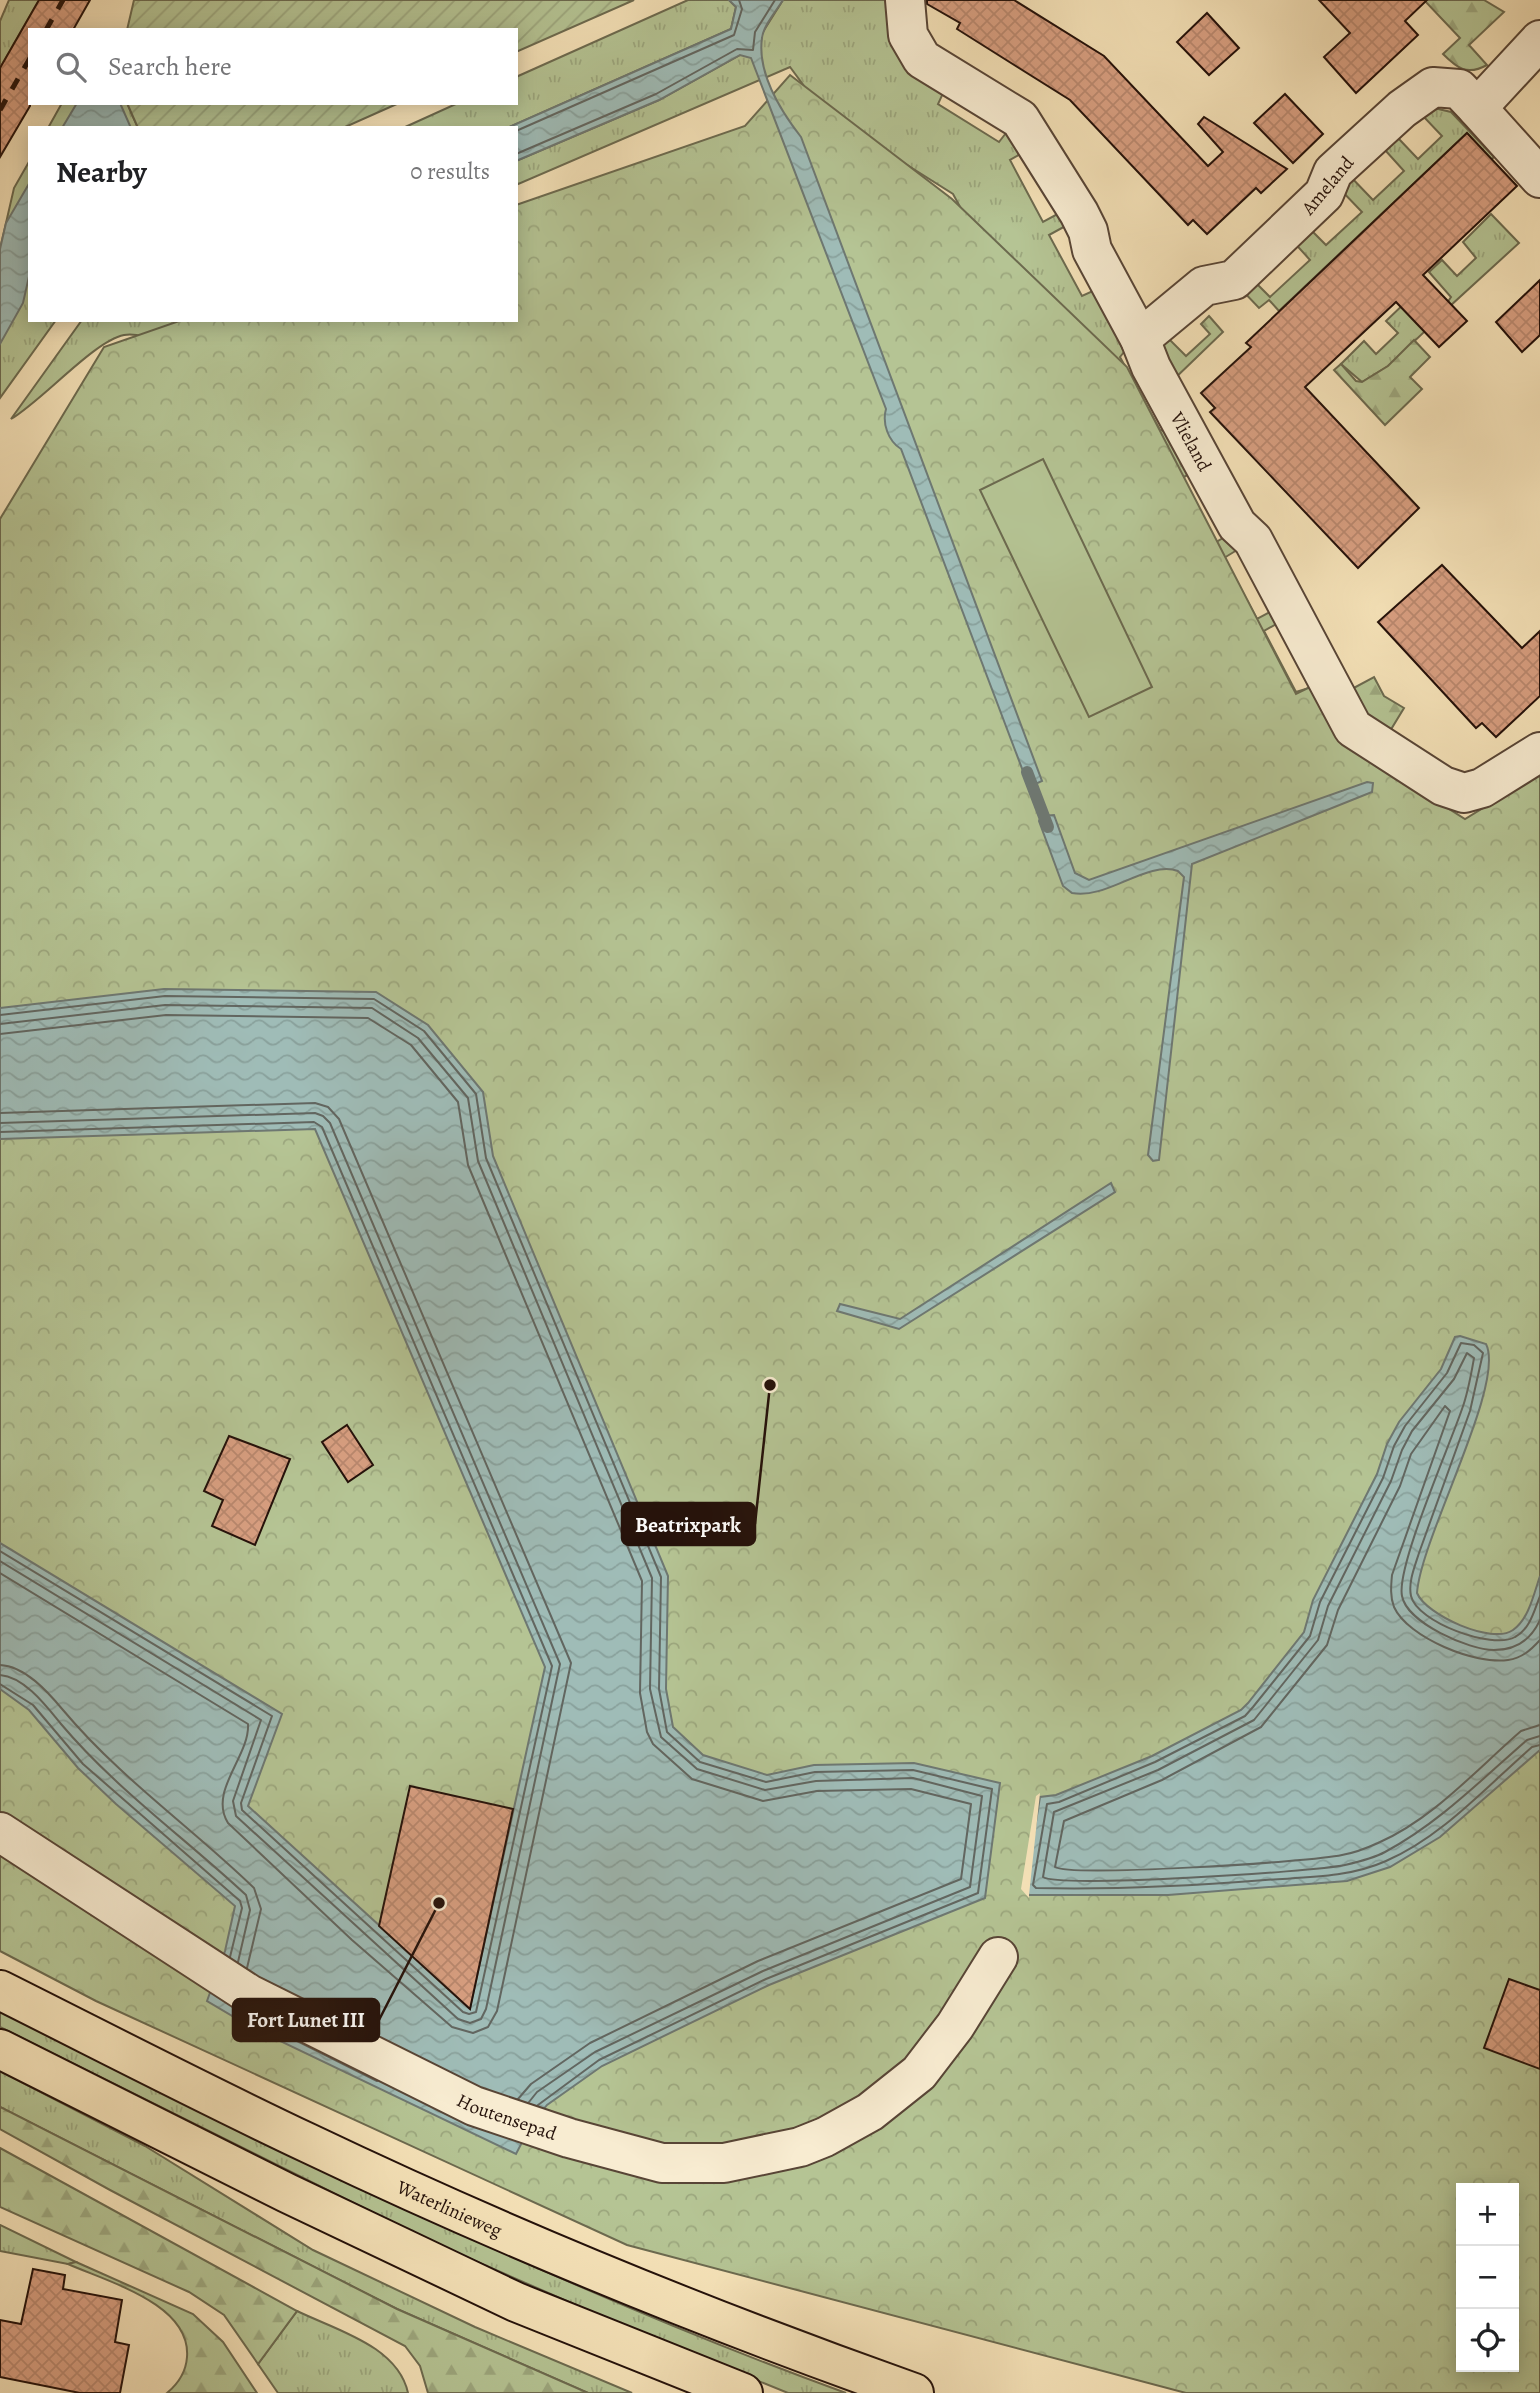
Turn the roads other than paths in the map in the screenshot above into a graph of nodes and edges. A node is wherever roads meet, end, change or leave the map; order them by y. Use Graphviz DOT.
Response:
graph roads {
  1 [pos="905,0"];
  2 [pos="1540,40"];
  3 [pos="1477,108"];
  4 [pos="1540,178"];
  5 [pos="1140,339"];
  6 [pos="1540,752"];
  7 [pos="0,1832"];
  8 [pos="998,1957"];
  9 [pos="0,1990"];
  10 [pos="0,2049"];
  11 [pos="743,2393"];
  12 [pos="914,2393"];
  1 -- 5 [label="street, Vlieland"];
  2 -- 3 [label="street"];
  3 -- 4 [label="street, Ameland"];
  3 -- 5 [label="street, Ameland"];
  5 -- 6 [label="street, Vlieland"];
  7 -- 8 [label="street, Houtensepad"];
  9 -- 12 [label="main road, Waterlinieweg"];
  10 -- 11 [label="main road"];
}
